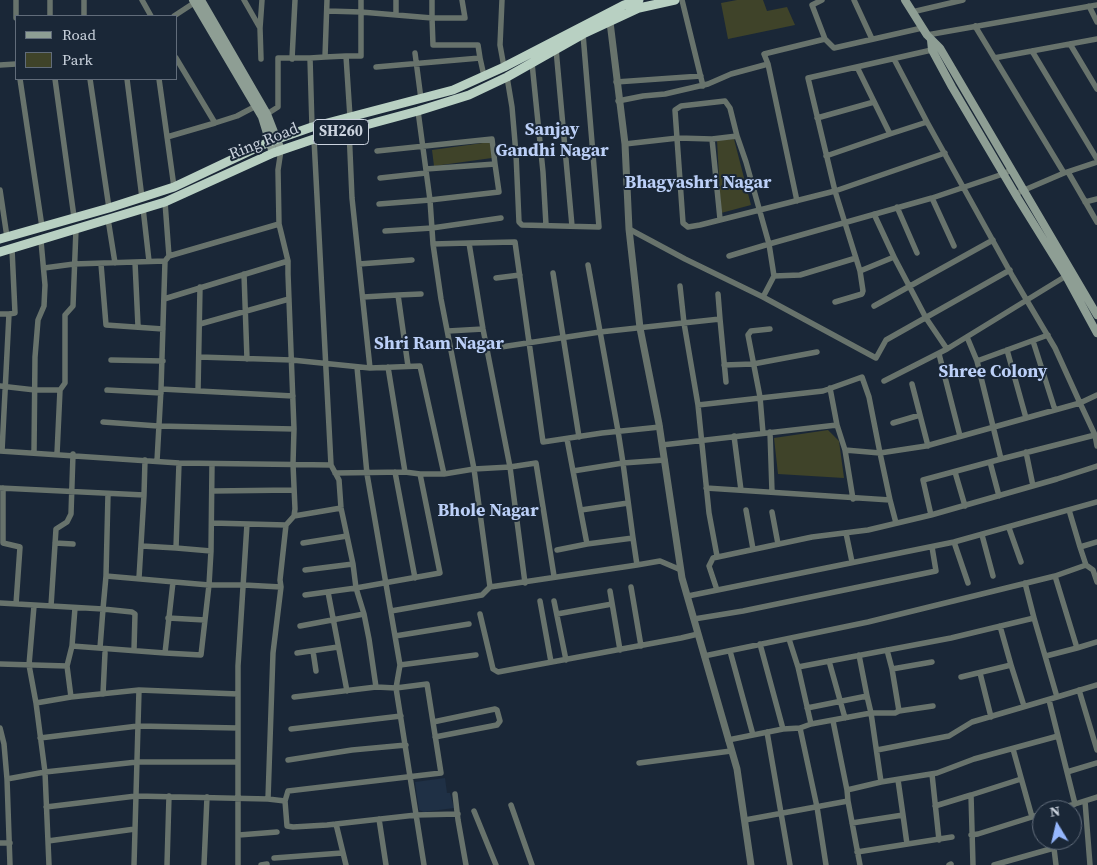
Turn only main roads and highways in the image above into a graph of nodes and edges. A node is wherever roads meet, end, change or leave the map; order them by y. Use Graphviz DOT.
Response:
graph roads {
  1 [pos="640,0"];
  2 [pos="675,0"];
  3 [pos="905,0"];
  4 [pos="197,1"];
  5 [pos="624,2"];
  6 [pos="273,141"];
  7 [pos="277,151"];
  8 [pos="1007,172"];
  9 [pos="3,238"];
  10 [pos="0,252"];
  11 [pos="1094,312"];
  12 [pos="1097,333"];
  1 -- 5 [label="highway, Ring Road / SH260"];
  2 -- 7 [label="highway, Ring Road / SH260"];
  3 -- 8 [label="main road"];
  4 -- 6 [label="main road"];
  4 -- 6 [label="main road"];
  5 -- 6 [label="highway, Ring Road / SH260"];
  6 -- 7 [label="main road"];
  6 -- 9 [label="highway, Ring Road / SH260"];
  7 -- 10 [label="highway, Ring Road / SH260"];
  8 -- 11 [label="main road"];
  8 -- 11 [label="main road"];
  11 -- 12 [label="main road"];
}
